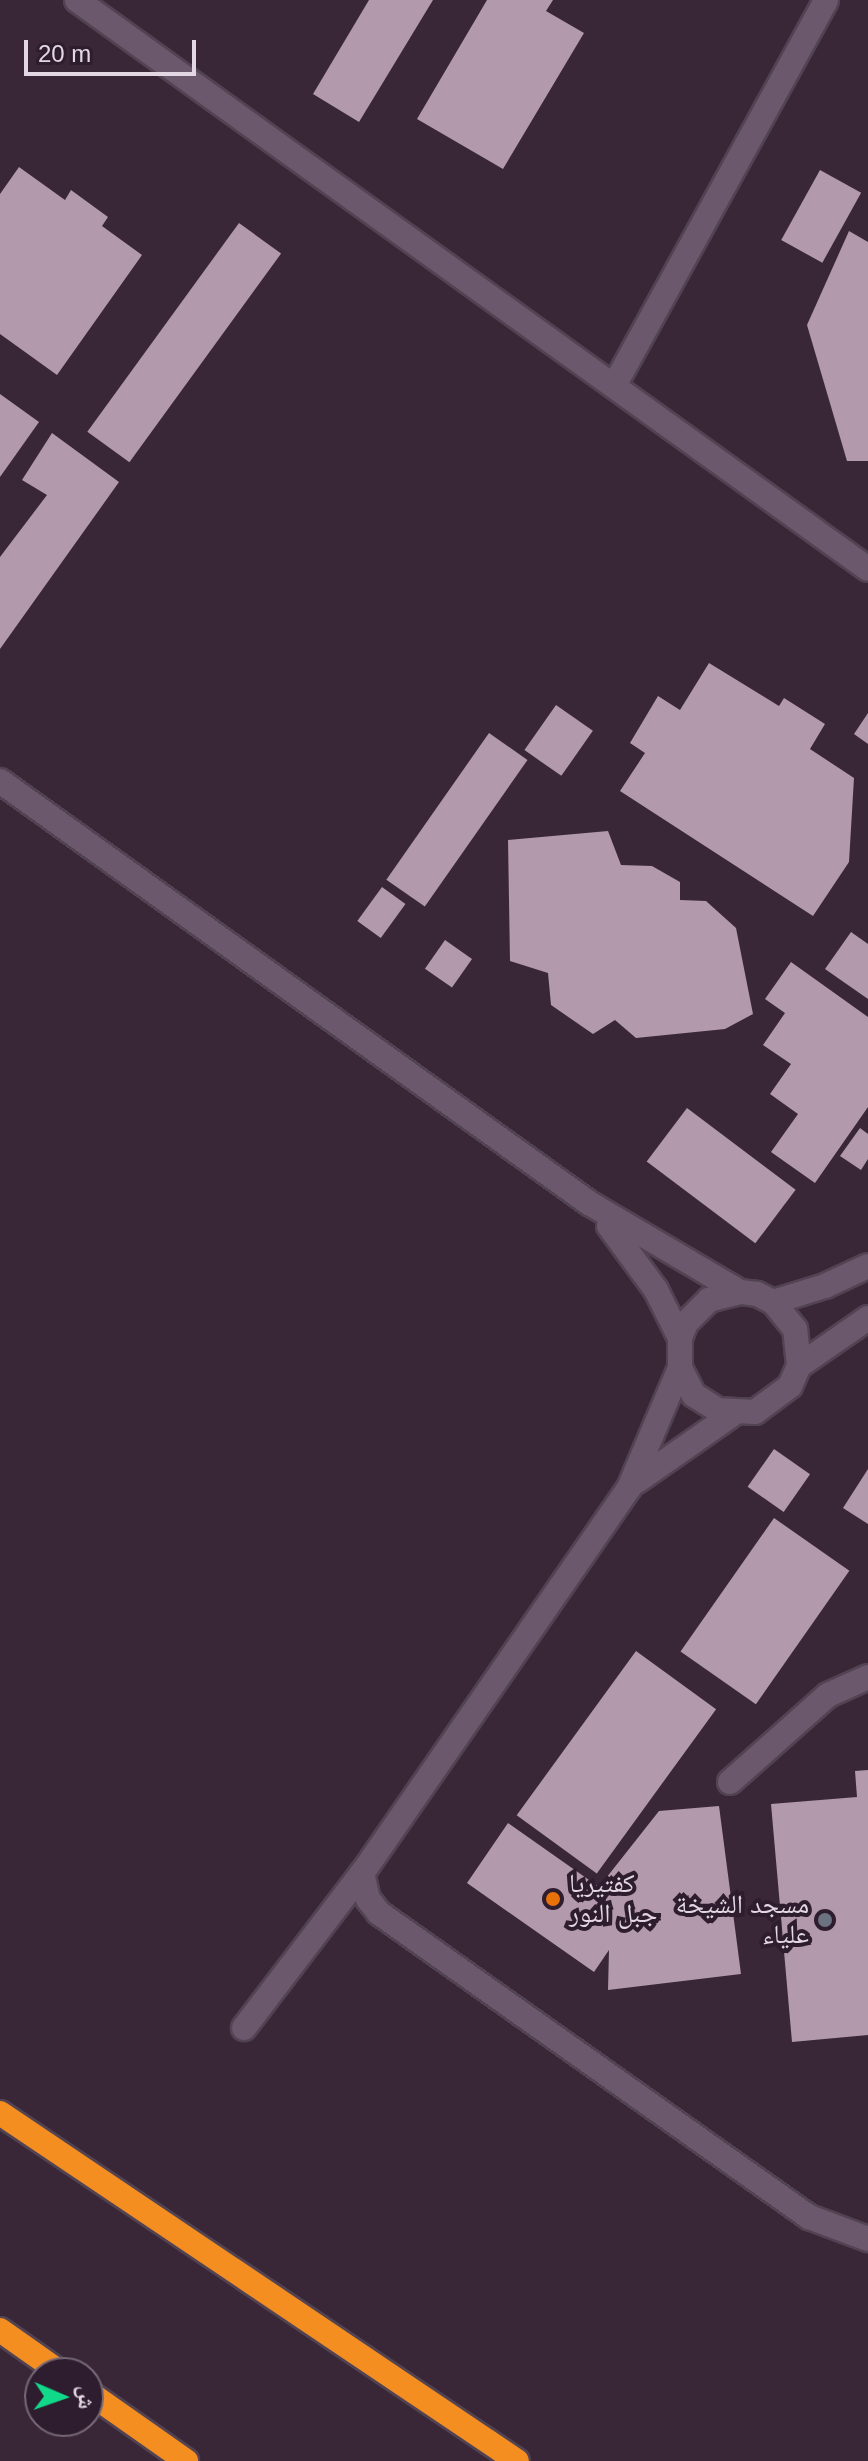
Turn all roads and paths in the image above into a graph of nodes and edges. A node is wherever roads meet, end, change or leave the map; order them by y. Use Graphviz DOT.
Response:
graph roads {
  1 [pos="77,0"];
  2 [pos="826,0"];
  3 [pos="614,386"];
  4 [pos="868,569"];
  5 [pos="0,781"];
  6 [pos="589,1203"];
  7 [pos="868,1266"];
  8 [pos="740,1292"];
  9 [pos="773,1302"];
  10 [pos="868,1318"];
  11 [pos="680,1338"];
  12 [pos="799,1366"];
  13 [pos="680,1368"];
  14 [pos="733,1414"];
  15 [pos="629,1488"];
  16 [pos="868,1677"];
  17 [pos="730,1782"];
  18 [pos="362,1873"];
  19 [pos="244,2028"];
  20 [pos="0,2113"];
  21 [pos="868,2239"];
  22 [pos="0,2330"];
  23 [pos="38,2357"];
  24 [pos="104,2403"];
  25 [pos="186,2461"];
  26 [pos="517,2461"];
  1 -- 3 [label="street"];
  2 -- 3 [label="street"];
  3 -- 4 [label="street"];
  5 -- 6 [label="street"];
  6 -- 8 [label="street"];
  6 -- 11 [label="street"];
  7 -- 9 [label="street"];
  8 -- 9 [label="street"];
  8 -- 11 [label="street"];
  9 -- 12 [label="street"];
  10 -- 12 [label="street"];
  11 -- 13 [label="street"];
  12 -- 14 [label="street"];
  13 -- 14 [label="street"];
  13 -- 15 [label="street"];
  14 -- 15 [label="street"];
  15 -- 18 [label="street"];
  16 -- 17 [label="street"];
  18 -- 19 [label="street"];
  18 -- 21 [label="street"];
  20 -- 26 [label="highway"];
  22 -- 23 [label="highway"];
  24 -- 25 [label="highway"];
}
